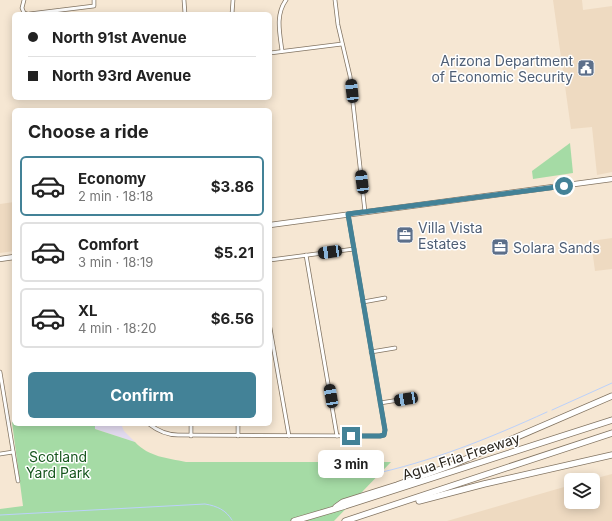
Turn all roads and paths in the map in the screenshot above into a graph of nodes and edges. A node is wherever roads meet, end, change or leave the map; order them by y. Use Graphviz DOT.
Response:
graph roads {
  1 [pos="24,0"];
  2 [pos="94,0"];
  3 [pos="184,0"];
  4 [pos="233,0"];
  5 [pos="286,0"];
  6 [pos="334,0"];
  7 [pos="25,12"];
  8 [pos="44,12"];
  9 [pos="185,12"];
  10 [pos="232,12"];
  11 [pos="342,44"];
  12 [pos="282,51"];
  13 [pos="272,53"];
  14 [pos="612,179"];
  15 [pos="365,212"];
  16 [pos="348,214"];
  17 [pos="272,225"];
  18 [pos="354,249"];
  19 [pos="306,255"];
  20 [pos="12,257"];
  21 [pos="0,259"];
  22 [pos="272,260"];
  23 [pos="385,298"];
  24 [pos="363,302"];
  25 [pos="272,339"];
  26 [pos="395,348"];
  27 [pos="372,352"];
  28 [pos="0,372"];
  29 [pos="1,379"];
  30 [pos="612,396"];
  31 [pos="406,399"];
  32 [pos="380,403"];
  33 [pos="612,420"];
  34 [pos="152,426"];
  35 [pos="191,426"];
  36 [pos="238,426"];
  37 [pos="612,434"];
  38 [pos="191,436"];
  39 [pos="238,436"];
  40 [pos="289,436"];
  41 [pos="337,436"];
  42 [pos="13,452"];
  43 [pos="0,454"];
  44 [pos="612,455"];
  45 [pos="18,482"];
  46 [pos="329,511"];
  47 [pos="294,521"];
  48 [pos="345,521"];
  49 [pos="358,521"];
  1 -- 7 [label="street"];
  2 -- 8 [label="street"];
  3 -- 9 [label="street"];
  4 -- 10 [label="street"];
  5 -- 12 [label="street"];
  6 -- 11 [label="street"];
  11 -- 12 [label="street"];
  11 -- 15 [label="street"];
  12 -- 13 [label="street"];
  14 -- 15 [label="main road"];
  15 -- 16 [label="main road"];
  16 -- 17 [label="main road"];
  16 -- 18 [label="street"];
  18 -- 19 [label="street"];
  18 -- 24 [label="street"];
  19 -- 22 [label="street"];
  19 -- 41 [label="street"];
  20 -- 21 [label="main road"];
  23 -- 24 [label="street"];
  24 -- 27 [label="street"];
  25 -- 40 [label="street"];
  26 -- 27 [label="street"];
  27 -- 32 [label="street"];
  28 -- 29 [label="street"];
  29 -- 42 [label="street"];
  30 -- 46 [label="highway"];
  31 -- 32 [label="street"];
  32 -- 41 [label="street"];
  33 -- 46 [label="highway, Agua Fria Freeway"];
  34 -- 38 [label="street"];
  35 -- 38 [label="street"];
  36 -- 39 [label="street"];
  37 -- 48 [label="highway, Agua Fria Freeway"];
  38 -- 39 [label="street"];
  39 -- 40 [label="street"];
  40 -- 41 [label="street"];
  42 -- 43 [label="street"];
  42 -- 45 [label="street"];
  44 -- 49 [label="highway"];
  46 -- 47 [label="highway, Agua Fria Freeway"];
}
